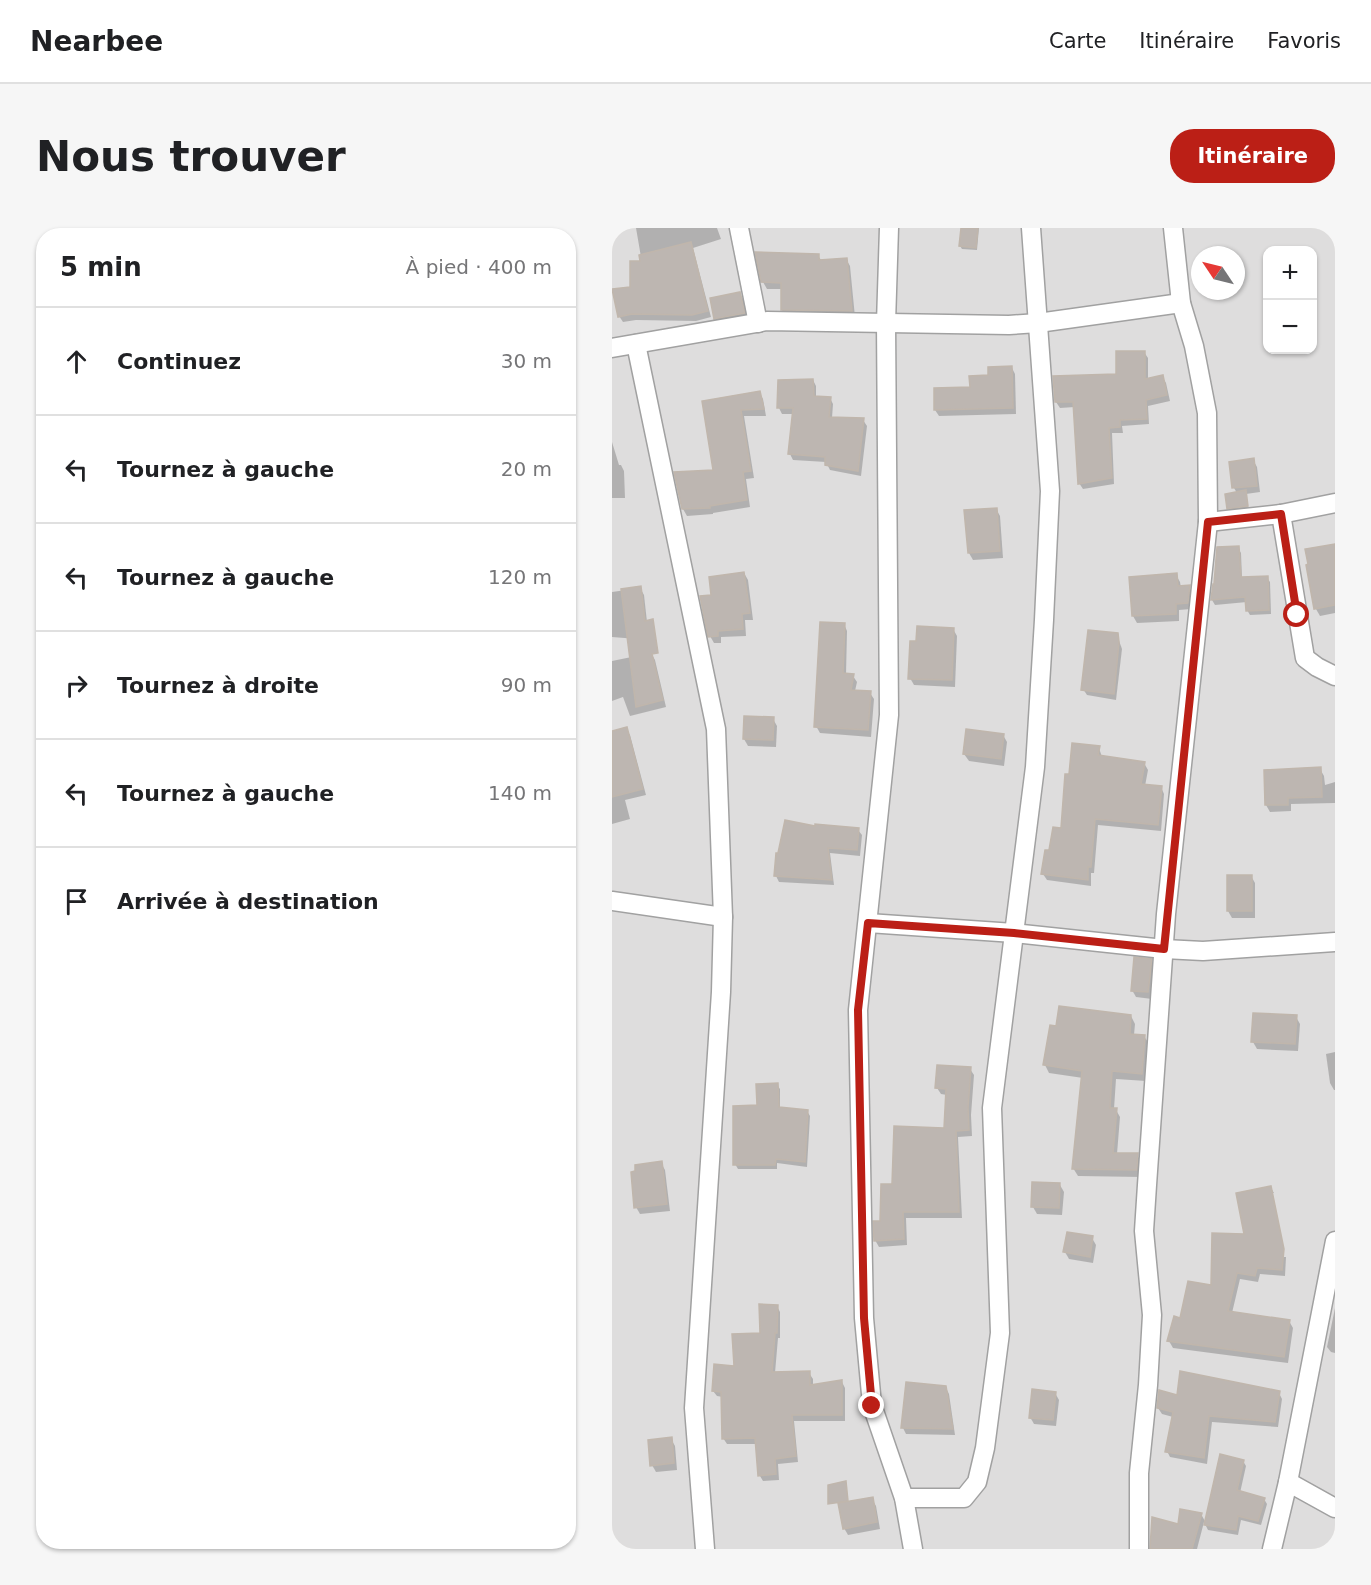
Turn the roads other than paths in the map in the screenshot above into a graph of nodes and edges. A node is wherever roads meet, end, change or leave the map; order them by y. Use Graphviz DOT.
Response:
graph roads {
  1 [pos="739,228"];
  2 [pos="889,228"];
  3 [pos="1031,228"];
  4 [pos="1173,228"];
  5 [pos="1181,303"];
  6 [pos="758,323"];
  7 [pos="886,323"];
  8 [pos="1038,323"];
  9 [pos="636,344"];
  10 [pos="612,347"];
  11 [pos="1335,503"];
  12 [pos="1281,514"];
  13 [pos="1208,522"];
  14 [pos="1335,676"];
  15 [pos="612,901"];
  16 [pos="723,917"];
  17 [pos="868,923"];
  18 [pos="1014,933"];
  19 [pos="1335,942"];
  20 [pos="1164,949"];
  21 [pos="1335,1241"];
  22 [pos="1288,1482"];
  23 [pos="904,1498"];
  24 [pos="1335,1508"];
  25 [pos="705,1549"];
  26 [pos="913,1549"];
  27 [pos="1139,1549"];
  28 [pos="1272,1549"];
  1 -- 6 [label="street"];
  2 -- 7 [label="street"];
  3 -- 8 [label="street"];
  4 -- 5 [label="street"];
  5 -- 8 [label="street"];
  5 -- 13 [label="street"];
  6 -- 7 [label="street"];
  6 -- 9 [label="street"];
  7 -- 8 [label="street"];
  7 -- 17 [label="street"];
  8 -- 18 [label="street"];
  9 -- 10 [label="street"];
  9 -- 16 [label="street"];
  11 -- 12 [label="street"];
  12 -- 13 [label="street"];
  12 -- 14 [label="street"];
  13 -- 20 [label="street"];
  15 -- 16 [label="street"];
  16 -- 25 [label="street"];
  17 -- 18 [label="street"];
  17 -- 23 [label="street"];
  18 -- 20 [label="street"];
  18 -- 23 [label="street"];
  19 -- 20 [label="street"];
  20 -- 27 [label="street"];
  21 -- 22 [label="street"];
  22 -- 24 [label="street"];
  22 -- 28 [label="street"];
  23 -- 26 [label="street"];
}
